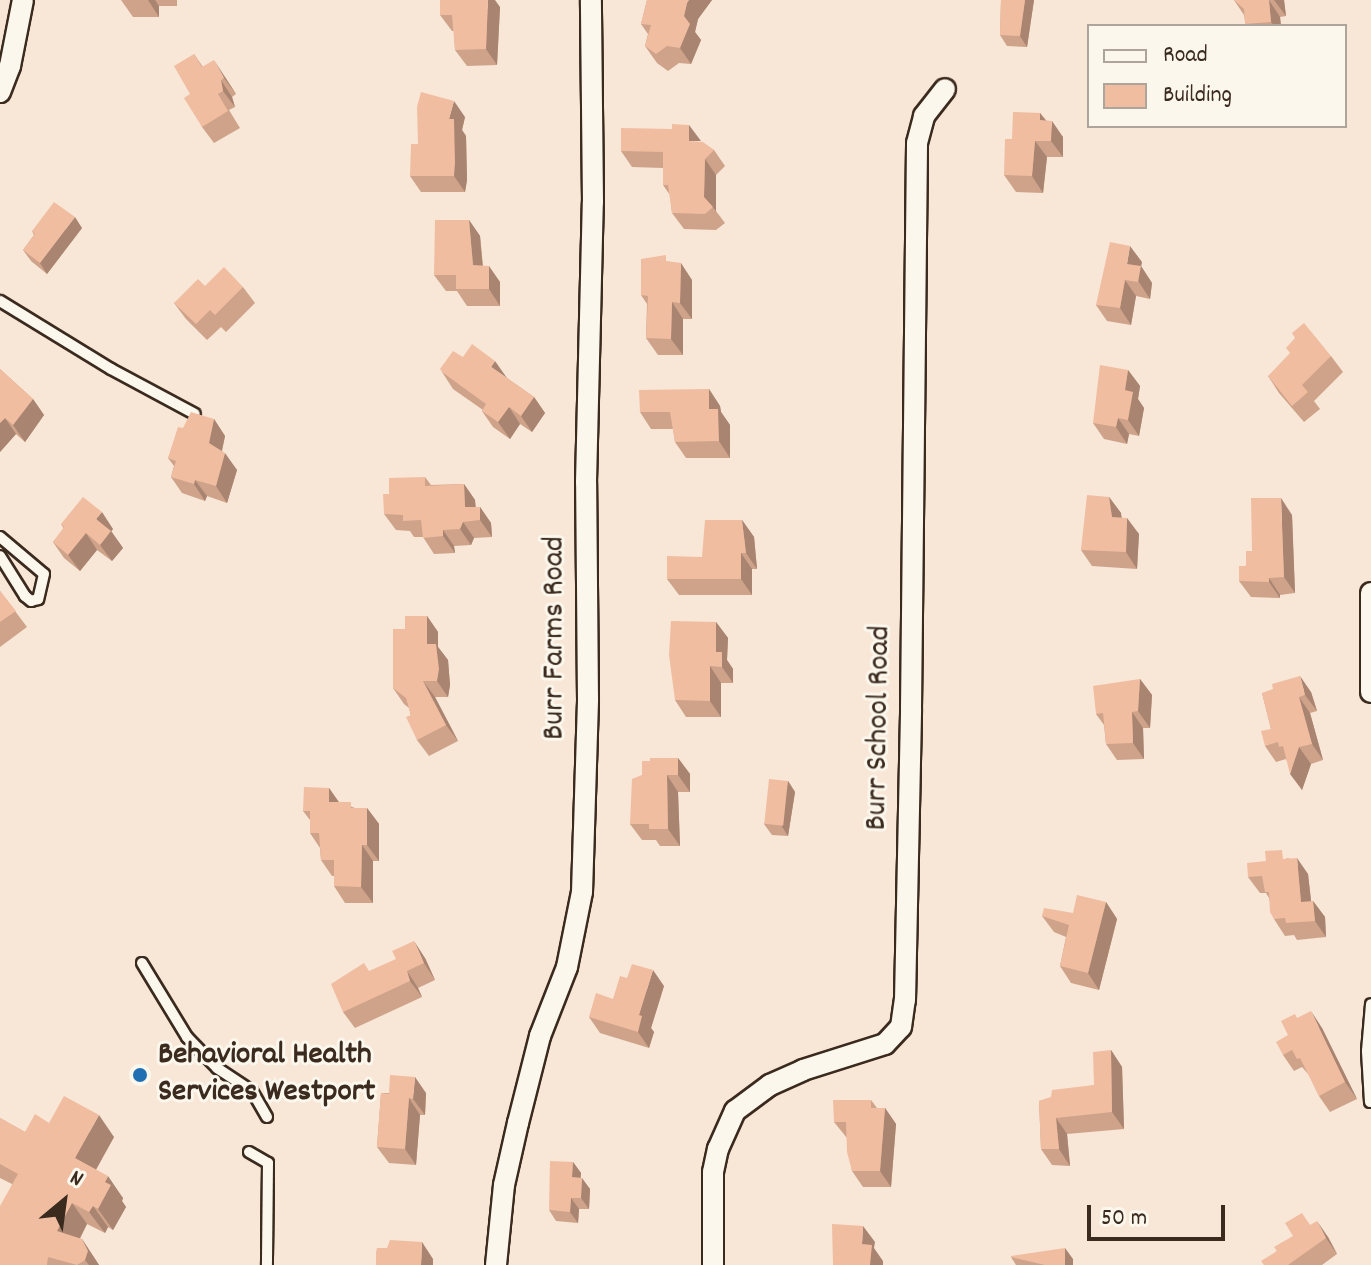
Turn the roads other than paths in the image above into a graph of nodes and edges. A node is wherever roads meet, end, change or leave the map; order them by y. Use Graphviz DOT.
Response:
graph roads {
  1 [pos="23,0"];
  2 [pos="591,0"];
  3 [pos="945,89"];
  4 [pos="0,92"];
  5 [pos="0,301"];
  6 [pos="195,414"];
  7 [pos="0,537"];
  8 [pos="0,556"];
  9 [pos="1371,593"];
  10 [pos="1371,692"];
  11 [pos="142,963"];
  12 [pos="1371,1004"];
  13 [pos="1370,1102"];
  14 [pos="267,1117"];
  15 [pos="249,1152"];
  16 [pos="267,1265"];
  17 [pos="496,1265"];
  18 [pos="713,1265"];
  1 -- 4 [label="street"];
  2 -- 17 [label="street, Burr Farms Road"];
  3 -- 18 [label="street, Burr School Road"];
  5 -- 6 [label="lane"];
  7 -- 8 [label="lane"];
  9 -- 10 [label="street"];
  11 -- 14 [label="lane"];
  12 -- 13 [label="lane"];
  15 -- 16 [label="lane"];
}
